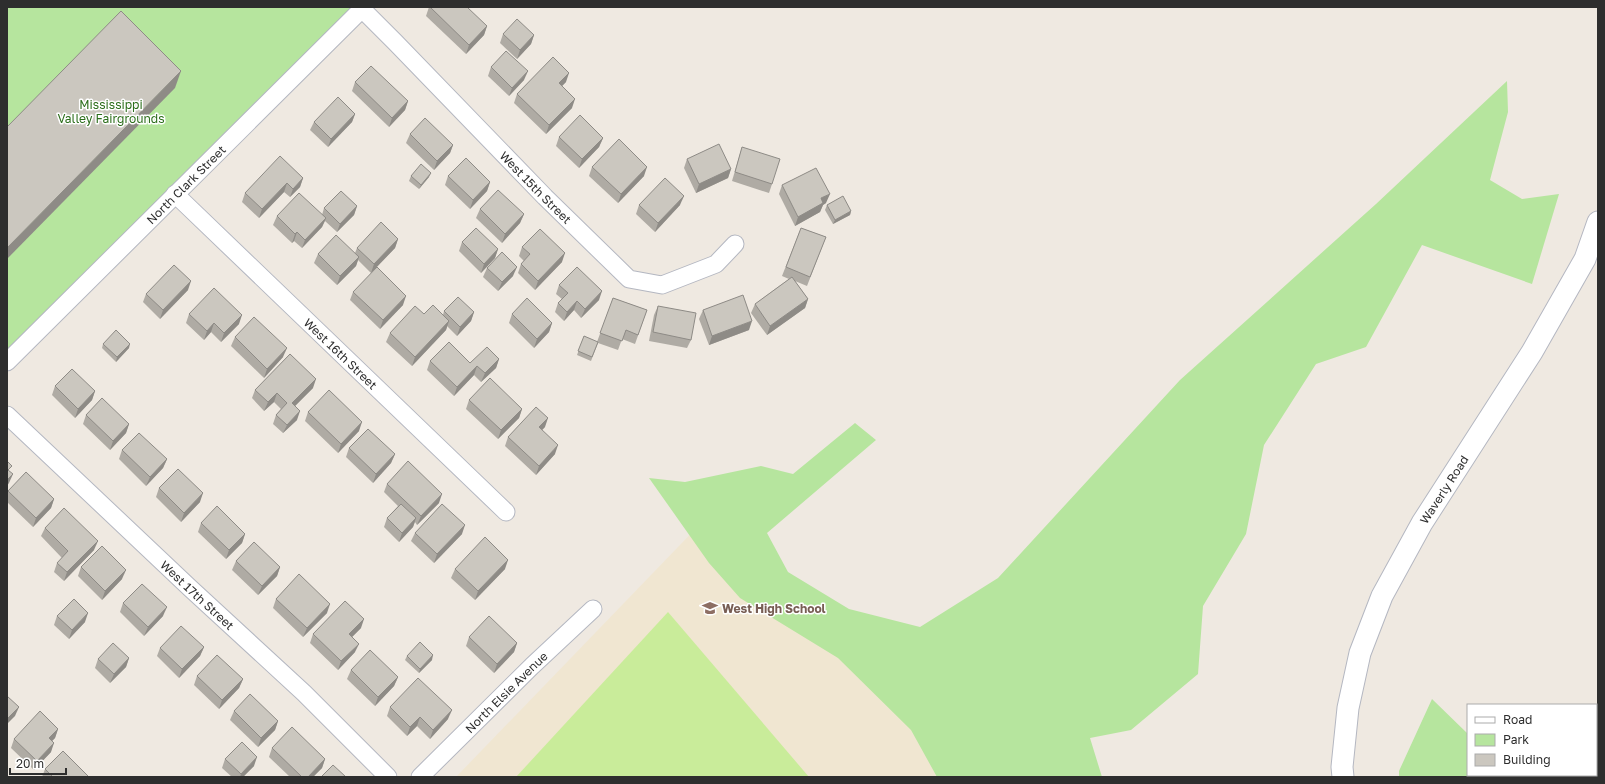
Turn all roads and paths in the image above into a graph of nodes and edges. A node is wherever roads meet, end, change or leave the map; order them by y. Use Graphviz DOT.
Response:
graph roads {
  1 [pos="363,8"];
  2 [pos="175,194"];
  3 [pos="1598,222"];
  4 [pos="735,244"];
  5 [pos="7,362"];
  6 [pos="7,414"];
  7 [pos="506,512"];
  8 [pos="593,609"];
  9 [pos="388,777"];
  10 [pos="420,777"];
  11 [pos="1343,777"];
  1 -- 2 [label="street, North Clark Street"];
  1 -- 4 [label="street, West 15th Street"];
  2 -- 5 [label="street, North Clark Street"];
  2 -- 7 [label="street, West 16th Street"];
  3 -- 11 [label="street, Waverly Road"];
  6 -- 9 [label="street, West 17th Street"];
  8 -- 10 [label="street, North Elsie Avenue"];
}
